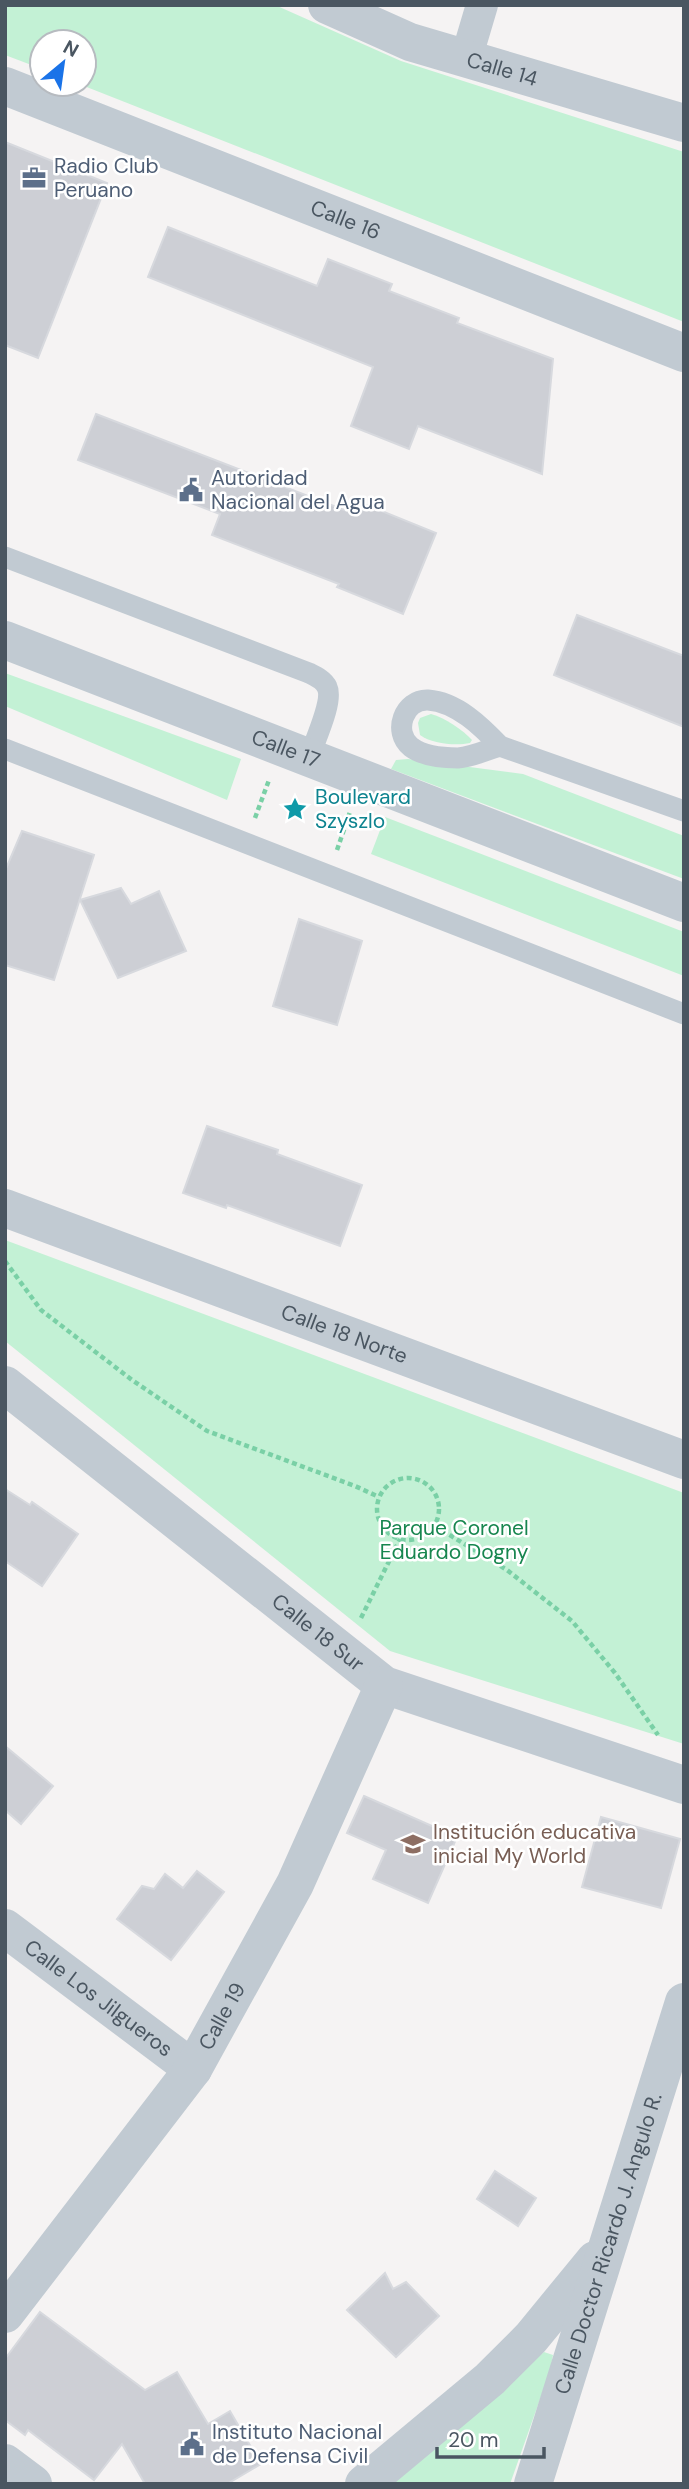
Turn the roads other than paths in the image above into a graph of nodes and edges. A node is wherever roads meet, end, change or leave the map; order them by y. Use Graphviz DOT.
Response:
graph roads {
  1 [pos="327,5"];
  2 [pos="482,5"];
  3 [pos="466,59"];
  4 [pos="5,86"];
  5 [pos="684,123"];
  6 [pos="684,353"];
  7 [pos="5,557"];
  8 [pos="5,640"];
  9 [pos="500,746"];
  10 [pos="5,749"];
  11 [pos="295,752"];
  12 [pos="684,811"];
  13 [pos="684,903"];
  14 [pos="684,1014"];
  15 [pos="5,1208"];
  16 [pos="5,1385"];
  17 [pos="684,1460"];
  18 [pos="384,1685"];
  19 [pos="674,1782"];
  20 [pos="5,1928"];
  21 [pos="684,2002"];
  22 [pos="193,2069"];
  23 [pos="607,2245"];
  24 [pos="5,2314"];
  25 [pos="5,2463"];
  26 [pos="33,2484"];
  27 [pos="364,2484"];
  28 [pos="533,2484"];
  1 -- 3 [label="street, Calle 14"];
  2 -- 3 [label="street"];
  3 -- 5 [label="street, Calle 14"];
  4 -- 6 [label="street, Calle 16"];
  7 -- 11 [label="lane"];
  8 -- 11 [label="street, Calle 17"];
  9 -- 12 [label="lane"];
  10 -- 14 [label="lane"];
  11 -- 13 [label="street, Calle 17"];
  15 -- 17 [label="street, Calle 18 Norte"];
  16 -- 18 [label="street, Calle 18 Sur"];
  18 -- 19 [label="street, Calle 18 Sur"];
  18 -- 22 [label="street, Calle 19"];
  20 -- 22 [label="street, Calle Los Jilgueros"];
  21 -- 23 [label="street, Calle Doctor Ricardo J. Angulo R."];
  22 -- 24 [label="street, Calle 19"];
  23 -- 27 [label="street"];
  23 -- 28 [label="street, Calle Doctor Ricardo J. Angulo R."];
  25 -- 26 [label="street"];
}
